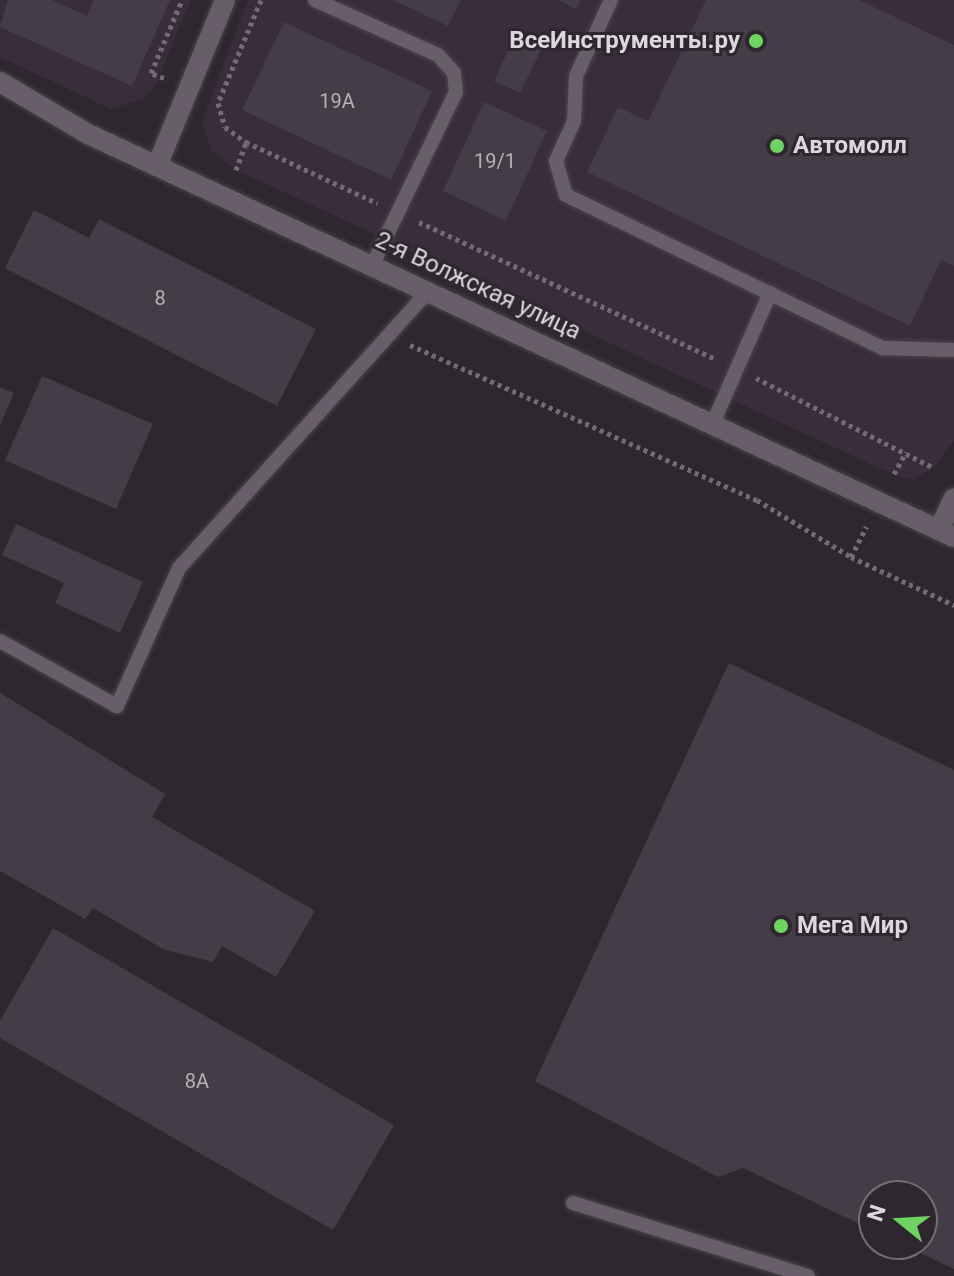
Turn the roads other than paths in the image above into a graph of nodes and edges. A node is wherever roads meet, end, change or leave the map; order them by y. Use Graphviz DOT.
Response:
graph roads {
  1 [pos="225,0"];
  2 [pos="315,0"];
  3 [pos="611,0"];
  4 [pos="0,82"];
  5 [pos="157,166"];
  6 [pos="372,266"];
  7 [pos="428,291"];
  8 [pos="770,293"];
  9 [pos="954,350"];
  10 [pos="713,423"];
  11 [pos="954,498"];
  12 [pos="946,533"];
  13 [pos="0,641"];
  14 [pos="573,1203"];
  15 [pos="808,1276"];
  1 -- 5 [label="street"];
  2 -- 6 [label="lane"];
  3 -- 8 [label="lane"];
  4 -- 5 [label="street, 2-я Волжская улица"];
  5 -- 6 [label="street, 2-я Волжская улица"];
  6 -- 7 [label="street, 2-я Волжская улица"];
  7 -- 10 [label="street, 2-я Волжская улица"];
  7 -- 13 [label="lane"];
  8 -- 9 [label="lane"];
  8 -- 10 [label="lane"];
  10 -- 12 [label="street, 2-я Волжская улица"];
  11 -- 12 [label="street, 2-я Волжская улица"];
  14 -- 15 [label="lane"];
}
